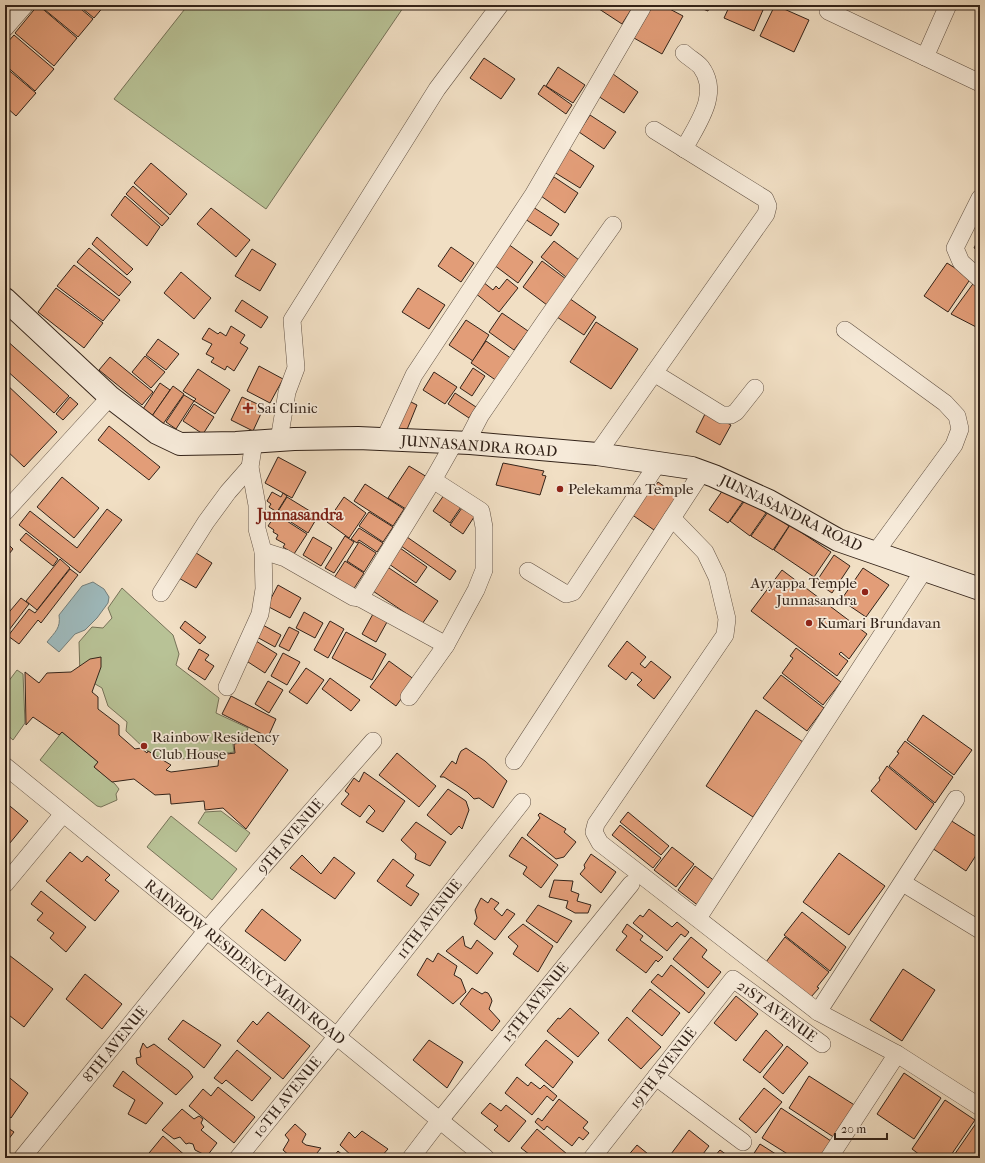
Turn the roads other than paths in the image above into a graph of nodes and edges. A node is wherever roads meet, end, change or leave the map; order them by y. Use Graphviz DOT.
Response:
graph roads {
  1 [pos="25,5"];
  2 [pos="500,5"];
  3 [pos="948,5"];
  4 [pos="642,8"];
  5 [pos="829,8"];
  6 [pos="5,28"];
  7 [pos="684,54"];
  8 [pos="925,57"];
  9 [pos="980,83"];
  10 [pos="654,130"];
  11 [pos="684,149"];
  12 [pos="980,198"];
  13 [pos="613,225"];
  14 [pos="980,279"];
  15 [pos="5,299"];
  16 [pos="844,330"];
  17 [pos="654,373"];
  18 [pos="755,388"];
  19 [pos="110,397"];
  20 [pos="279,440"];
  21 [pos="384,440"];
  22 [pos="254,442"];
  23 [pos="460,443"];
  24 [pos="597,454"];
  25 [pos="658,463"];
  26 [pos="250,467"];
  27 [pos="702,472"];
  28 [pos="433,480"];
  29 [pos="5,512"];
  30 [pos="672,518"];
  31 [pos="263,551"];
  32 [pos="875,553"];
  33 [pos="924,570"];
  34 [pos="528,571"];
  35 [pos="980,589"];
  36 [pos="161,593"];
  37 [pos="360,598"];
  38 [pos="446,646"];
  39 [pos="227,687"];
  40 [pos="409,697"];
  41 [pos="373,741"];
  42 [pos="514,761"];
  43 [pos="5,766"];
  44 [pos="956,800"];
  45 [pos="522,802"];
  46 [pos="63,814"];
  47 [pos="903,883"];
  48 [pos="5,884"];
  49 [pos="631,884"];
  50 [pos="698,918"];
  51 [pos="207,930"];
  52 [pos="980,930"];
  53 [pos="733,979"];
  54 [pos="818,1012"];
  55 [pos="336,1036"];
  56 [pos="822,1044"];
  57 [pos="897,1054"];
  58 [pos="656,1077"];
  59 [pos="980,1107"];
  60 [pos="440,1120"];
  61 [pos="743,1142"];
  62 [pos="22,1158"];
  63 [pos="238,1158"];
  64 [pos="411,1158"];
  65 [pos="486,1158"];
  66 [pos="592,1158"];
  67 [pos="829,1158"];
  1 -- 6 [label="street"];
  2 -- 20 [label="street"];
  3 -- 8 [label="street"];
  4 -- 21 [label="street"];
  5 -- 8 [label="street"];
  7 -- 11 [label="street"];
  8 -- 9 [label="street"];
  10 -- 11 [label="street"];
  11 -- 17 [label="street"];
  12 -- 14 [label="street"];
  13 -- 23 [label="street"];
  15 -- 19 [label="street, JUNNASANDRA ROAD"];
  16 -- 32 [label="street"];
  17 -- 18 [label="street"];
  17 -- 24 [label="street"];
  19 -- 22 [label="street, JUNNASANDRA ROAD"];
  19 -- 29 [label="street"];
  20 -- 21 [label="street, JUNNASANDRA ROAD"];
  20 -- 22 [label="street, JUNNASANDRA ROAD"];
  21 -- 23 [label="street, JUNNASANDRA ROAD"];
  22 -- 26 [label="street"];
  23 -- 24 [label="street, JUNNASANDRA ROAD"];
  23 -- 28 [label="street"];
  24 -- 25 [label="street, JUNNASANDRA ROAD"];
  25 -- 27 [label="street, JUNNASANDRA ROAD"];
  25 -- 34 [label="street"];
  26 -- 31 [label="street"];
  26 -- 36 [label="street"];
  27 -- 30 [label="street"];
  27 -- 32 [label="street, JUNNASANDRA ROAD"];
  28 -- 37 [label="street"];
  28 -- 38 [label="street"];
  30 -- 42 [label="street"];
  30 -- 50 [label="street"];
  31 -- 37 [label="street"];
  31 -- 39 [label="street"];
  32 -- 33 [label="street, JUNNASANDRA ROAD"];
  33 -- 35 [label="street, JUNNASANDRA ROAD"];
  33 -- 50 [label="street"];
  37 -- 38 [label="street"];
  38 -- 40 [label="street"];
  41 -- 51 [label="street, 9TH AVENUE"];
  43 -- 46 [label="street, RAINBOW RESIDENCY MAIN ROAD"];
  44 -- 47 [label="street"];
  45 -- 55 [label="street, 11TH AVENUE"];
  46 -- 48 [label="street"];
  46 -- 51 [label="street, RAINBOW RESIDENCY MAIN ROAD"];
  47 -- 52 [label="street"];
  47 -- 54 [label="street"];
  49 -- 60 [label="street, 13TH AVENUE"];
  50 -- 54 [label="street"];
  51 -- 55 [label="street, RAINBOW RESIDENCY MAIN ROAD"];
  51 -- 62 [label="street, 8TH AVENUE"];
  53 -- 56 [label="street, 21ST AVENUE"];
  53 -- 58 [label="street, 19TH AVENUE"];
  54 -- 57 [label="street"];
  55 -- 60 [label="street, RAINBOW RESIDENCY MAIN ROAD"];
  55 -- 63 [label="street, 10TH AVENUE"];
  57 -- 59 [label="street"];
  57 -- 67 [label="street"];
  58 -- 61 [label="street"];
  58 -- 66 [label="street, 19TH AVENUE"];
  60 -- 64 [label="street, 13TH AVENUE"];
  60 -- 65 [label="street, RAINBOW RESIDENCY MAIN ROAD"];
}
